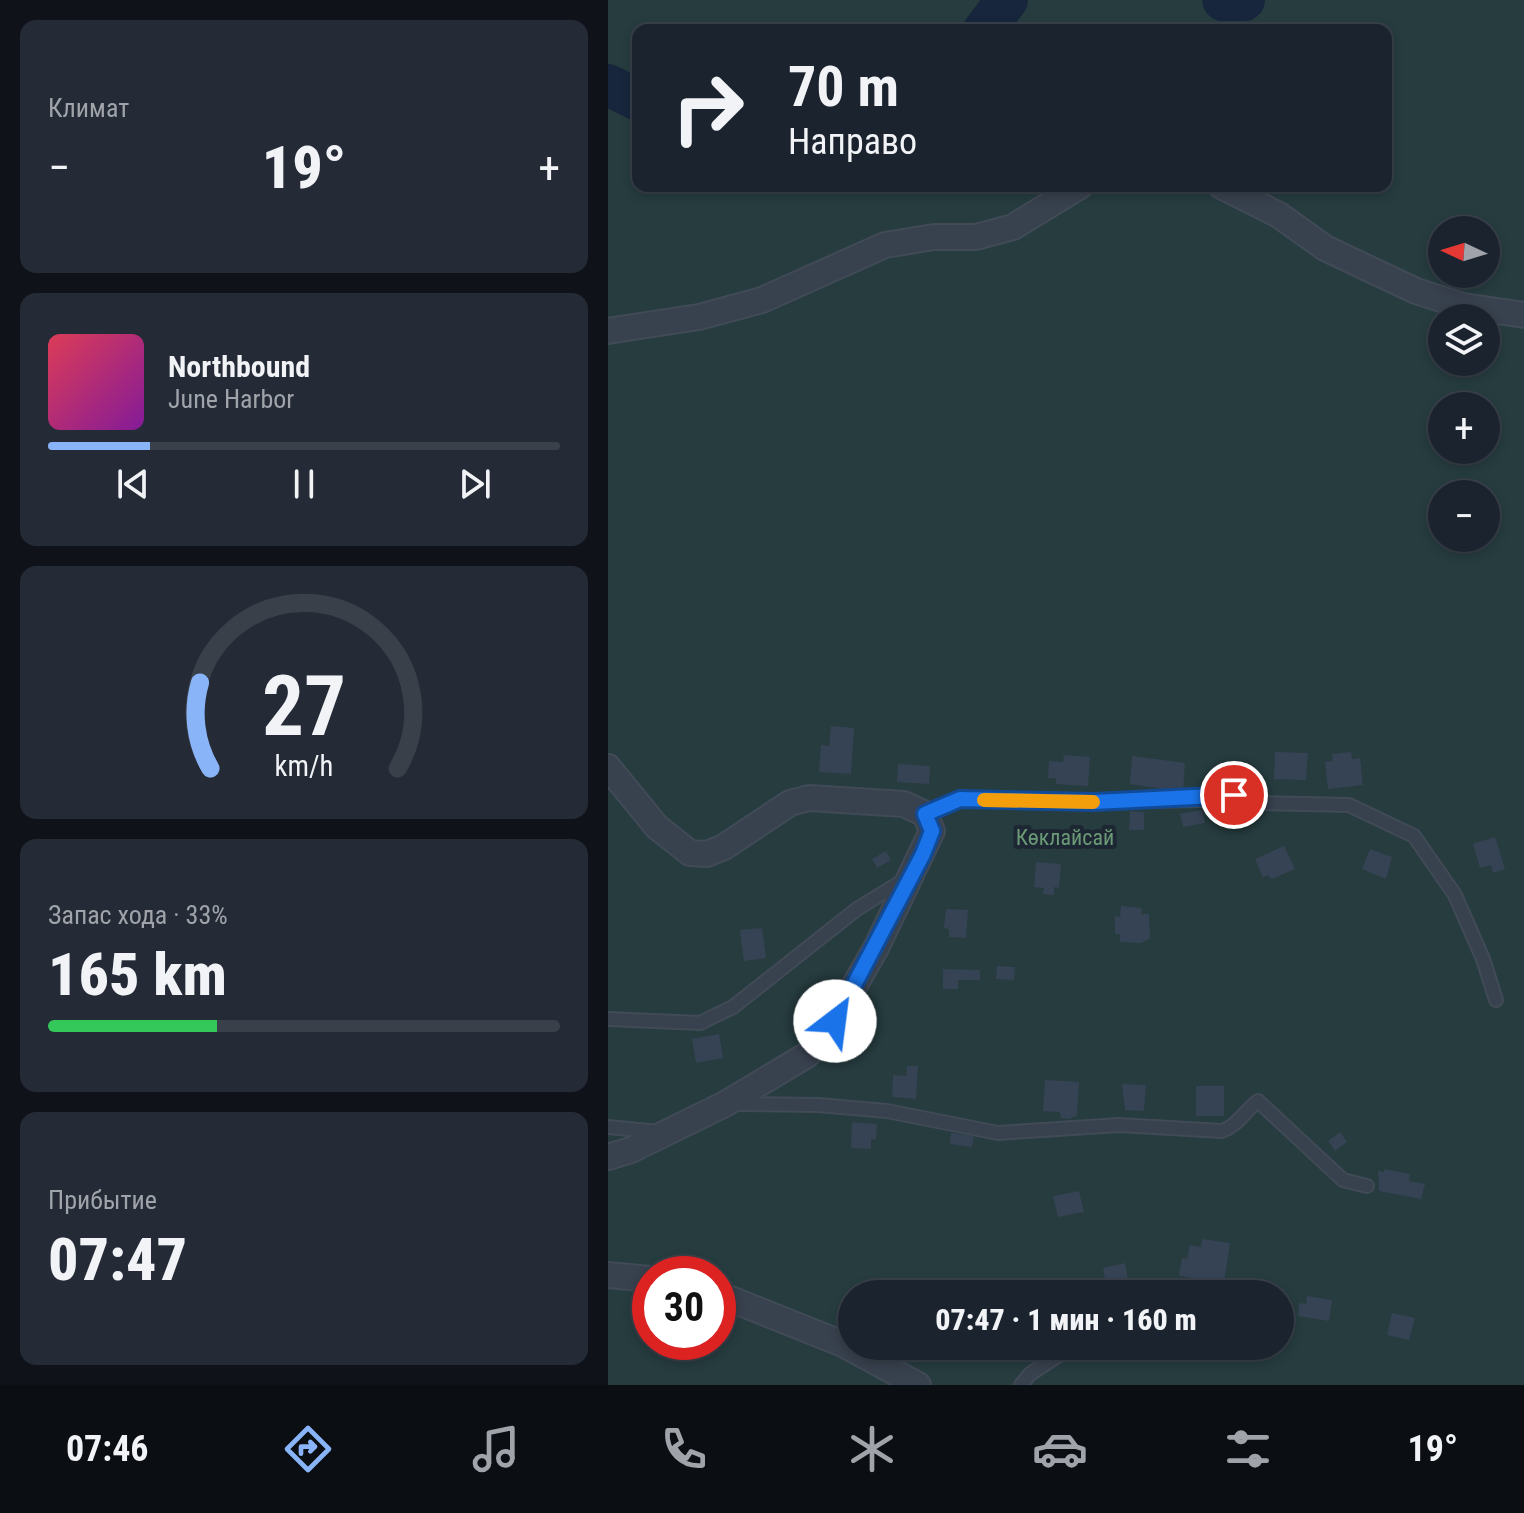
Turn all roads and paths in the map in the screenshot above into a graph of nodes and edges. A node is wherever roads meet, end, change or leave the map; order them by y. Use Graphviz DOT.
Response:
graph roads {
  1 [pos="1070,192"];
  2 [pos="1233,192"];
  3 [pos="1524,315"];
  4 [pos="608,331"];
  5 [pos="608,767"];
  6 [pos="925,814"];
  7 [pos="910,876"];
  8 [pos="1496,1000"];
  9 [pos="608,1019"];
  10 [pos="725,1104"];
  11 [pos="608,1127"];
  12 [pos="666,1133"];
  13 [pos="608,1157"];
  14 [pos="1367,1186"];
  15 [pos="608,1275"];
  16 [pos="632,1277"];
  17 [pos="736,1301"];
  18 [pos="1052,1360"];
  19 [pos="918,1385"];
  20 [pos="1021,1385"];
  1 -- 4 [label="street"];
  2 -- 3 [label="street"];
  5 -- 6 [label="street"];
  6 -- 7 [label="street"];
  6 -- 8 [label="lane"];
  7 -- 9 [label="lane"];
  7 -- 10 [label="street"];
  10 -- 12 [label="street"];
  10 -- 14 [label="lane"];
  11 -- 12 [label="lane"];
  12 -- 13 [label="street"];
  15 -- 16 [label="street"];
  17 -- 19 [label="street"];
  18 -- 20 [label="lane"];
}
